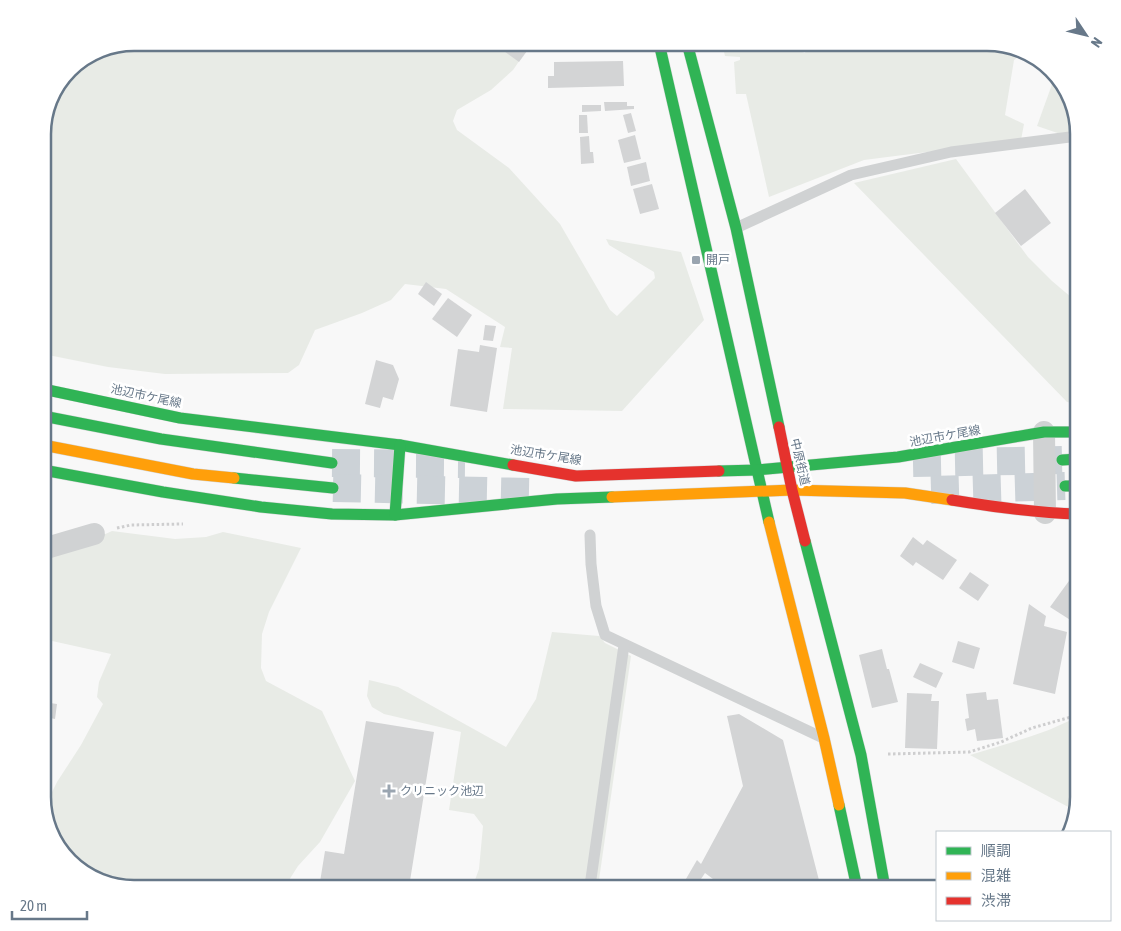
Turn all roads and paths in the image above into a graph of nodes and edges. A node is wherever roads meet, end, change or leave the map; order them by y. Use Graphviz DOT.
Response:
graph roads {
  1 [pos="662,51"];
  2 [pos="689,51"];
  3 [pos="1070,137"];
  4 [pos="736,228"];
  5 [pos="51,391"];
  6 [pos="51,417"];
  7 [pos="1044,432"];
  8 [pos="1070,432"];
  9 [pos="400,445"];
  10 [pos="51,447"];
  11 [pos="1062,460"];
  12 [pos="1070,460"];
  13 [pos="332,463"];
  14 [pos="787,467"];
  15 [pos="757,470"];
  16 [pos="51,471"];
  17 [pos="1064,486"];
  18 [pos="1070,486"];
  19 [pos="333,488"];
  20 [pos="761,490"];
  21 [pos="792,490"];
  22 [pos="1045,513"];
  23 [pos="1070,514"];
  24 [pos="395,515"];
  25 [pos="183,524"];
  26 [pos="94,534"];
  27 [pos="590,534"];
  28 [pos="51,547"];
  29 [pos="624,645"];
  30 [pos="1070,717"];
  31 [pos="824,738"];
  32 [pos="860,755"];
  33 [pos="591,880"];
  34 [pos="855,880"];
  35 [pos="883,880"];
  1 -- 15 [label="street"];
  2 -- 4 [label="street, 中原街道"];
  3 -- 4 [label="lane"];
  4 -- 14 [label="street, 中原街道"];
  5 -- 9 [label="street, 池辺市ケ尾線"];
  6 -- 13 [label="street"];
  7 -- 8 [label="street, 池辺市ケ尾線"];
  7 -- 14 [label="street, 池辺市ケ尾線"];
  7 -- 22 [label="street"];
  9 -- 15 [label="street, 池辺市ケ尾線"];
  9 -- 24 [label="street"];
  10 -- 19 [label="street"];
  11 -- 12 [label="street"];
  14 -- 15 [label="street, 池辺市ケ尾線"];
  14 -- 21 [label="street, 中原街道"];
  15 -- 20 [label="street"];
  16 -- 24 [label="street"];
  17 -- 18 [label="street"];
  20 -- 21 [label="street"];
  20 -- 24 [label="street"];
  20 -- 31 [label="street"];
  21 -- 22 [label="street"];
  21 -- 32 [label="street, 中原街道"];
  22 -- 23 [label="street"];
  25 -- 26 [label="path"];
  26 -- 28 [label="street"];
  27 -- 29 [label="lane"];
  29 -- 31 [label="lane"];
  29 -- 33 [label="lane"];
  30 -- 32 [label="path"];
  31 -- 34 [label="street"];
  32 -- 35 [label="street, 中原街道"];
}
